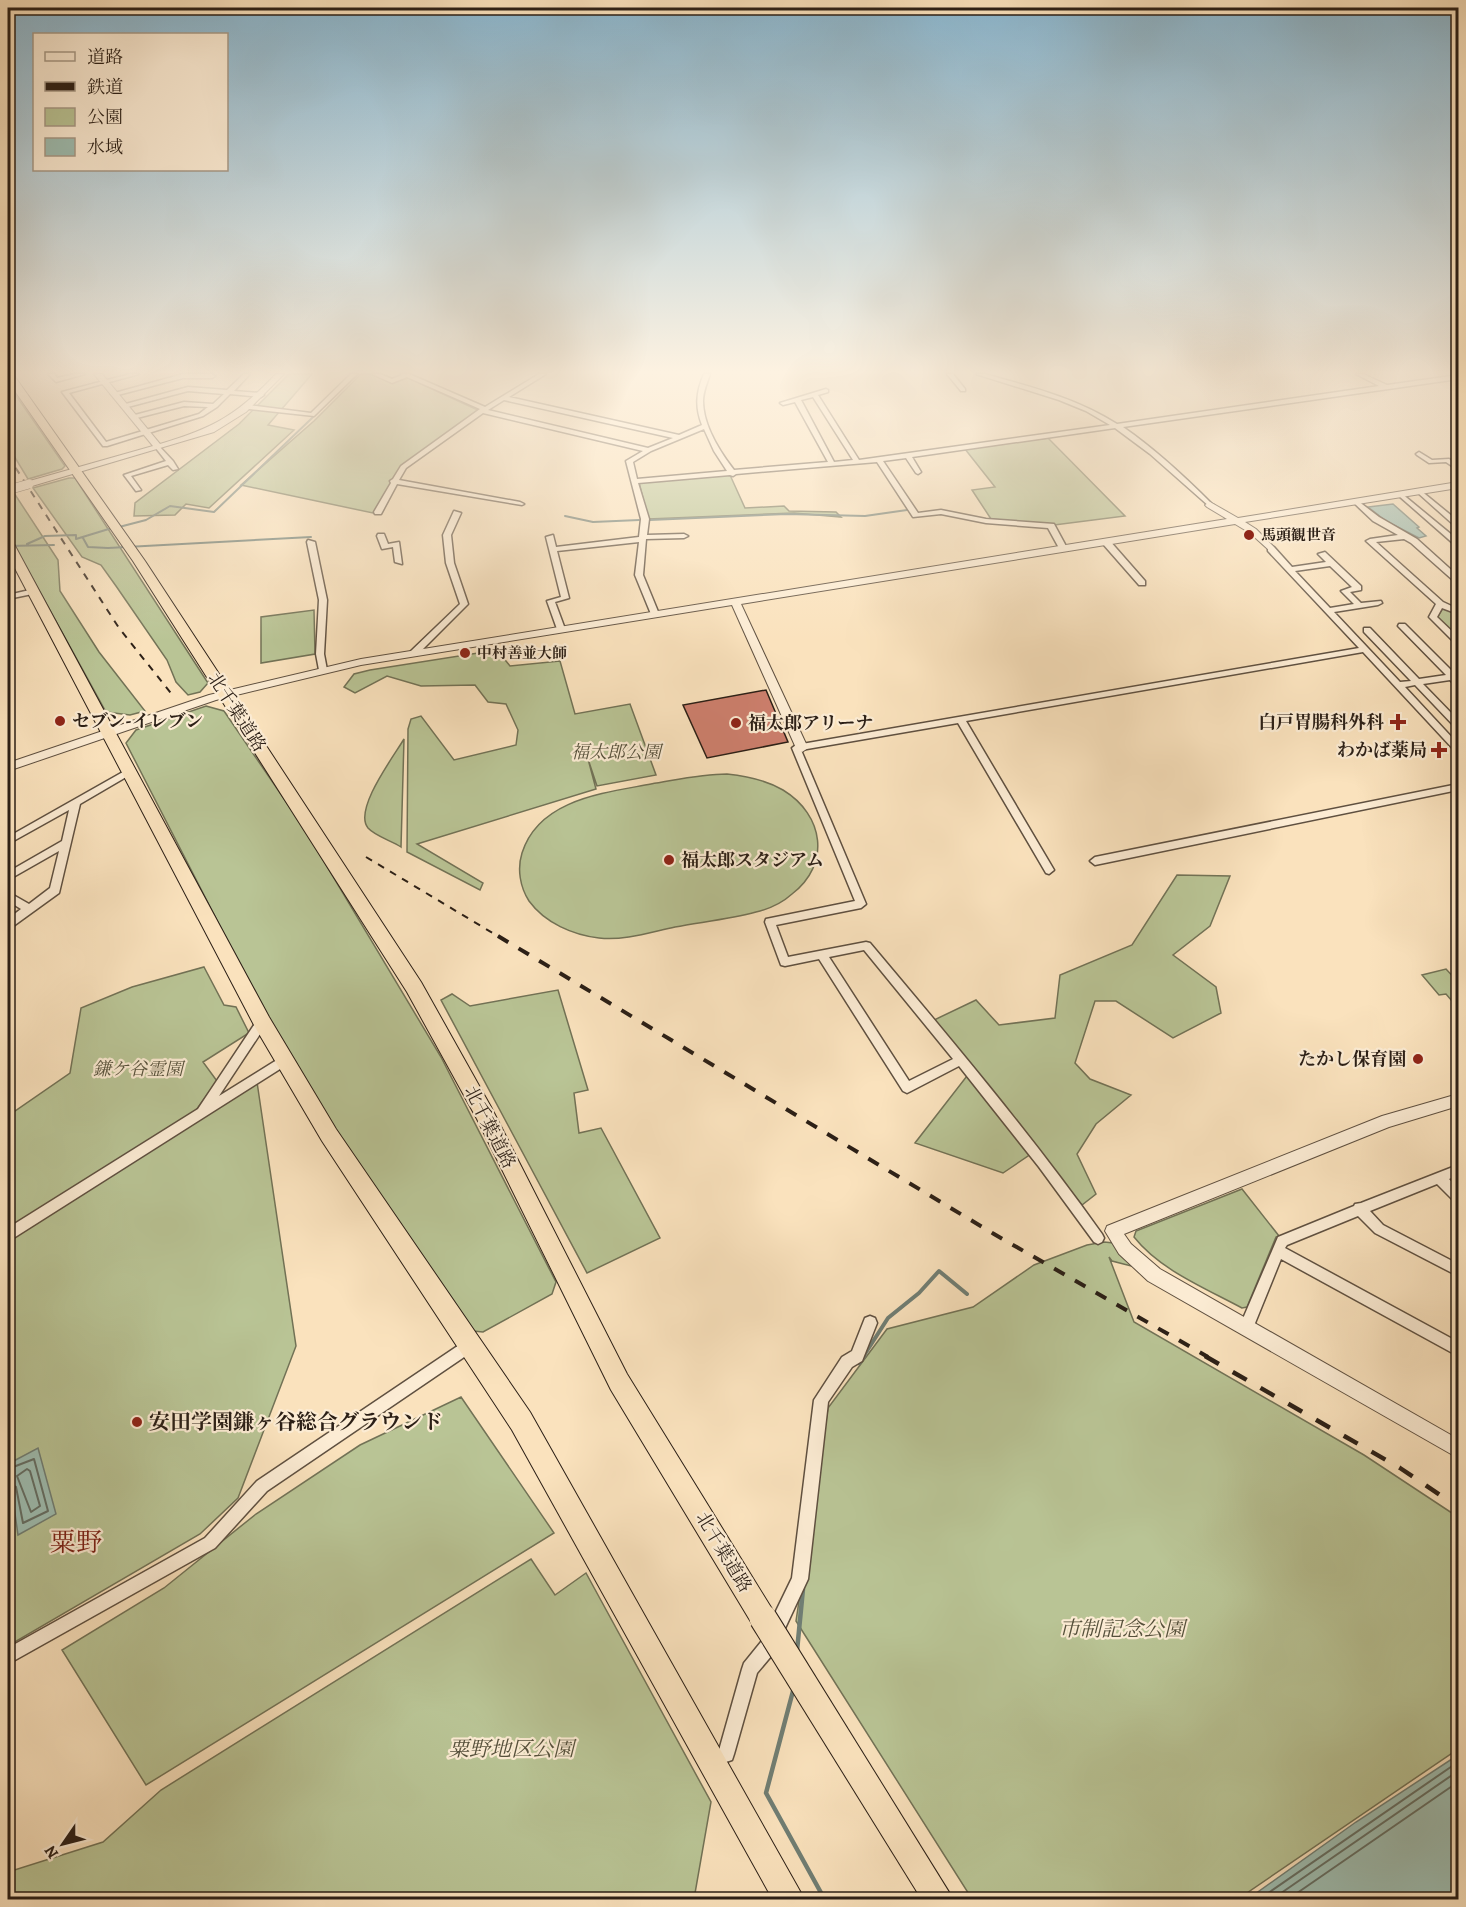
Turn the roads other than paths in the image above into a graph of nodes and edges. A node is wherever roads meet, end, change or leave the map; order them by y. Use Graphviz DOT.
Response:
graph roads {
  1 [pos="64,463"];
  2 [pos="102,463"];
  3 [pos="171,463"];
  4 [pos="409,463"];
  5 [pos="630,463"];
  6 [pos="724,463"];
  7 [pos="840,463"];
  8 [pos="881,463"];
  9 [pos="912,463"];
  10 [pos="1166,463"];
  11 [pos="832,464"];
  12 [pos="70,472"];
  13 [pos="918,472"];
  14 [pos="733,474"];
  15 [pos="393,481"];
  16 [pos="635,481"];
  17 [pos="1458,485"];
  18 [pos="8,490"];
  19 [pos="138,490"];
  20 [pos="1420,492"];
  21 [pos="1401,495"];
  22 [pos="1356,502"];
  23 [pos="520,504"];
  24 [pos="1210,505"];
  25 [pos="378,512"];
  26 [pos="457,513"];
  27 [pos="1239,522"];
  28 [pos="1458,524"];
  29 [pos="381,536"];
  30 [pos="684,536"];
  31 [pos="1407,536"];
  32 [pos="550,537"];
  33 [pos="643,538"];
  34 [pos="311,542"];
  35 [pos="1106,542"];
  36 [pos="1458,543"];
  37 [pos="8,544"];
  38 [pos="1063,548"];
  39 [pos="554,549"];
  40 [pos="1271,549"];
  41 [pos="1322,554"];
  42 [pos="399,562"];
  43 [pos="1332,563"];
  44 [pos="1290,569"];
  45 [pos="1458,580"];
  46 [pos="1142,583"];
  47 [pos="31,585"];
  48 [pos="8,597"];
  49 [pos="735,602"];
  50 [pos="1378,603"];
  51 [pos="1440,604"];
  52 [pos="1360,606"];
  53 [pos="1330,610"];
  54 [pos="1458,612"];
  55 [pos="655,614"];
  56 [pos="1402,626"];
  57 [pos="561,629"];
  58 [pos="1367,630"];
  59 [pos="1458,641"];
  60 [pos="1366,650"];
  61 [pos="414,652"];
  62 [pos="323,670"];
  63 [pos="1456,680"];
  64 [pos="1418,682"];
  65 [pos="1399,685"];
  66 [pos="226,693"];
  67 [pos="961,720"];
  68 [pos="1458,725"];
  69 [pos="109,732"];
  70 [pos="1457,745"];
  71 [pos="802,748"];
  72 [pos="8,767"];
  73 [pos="130,771"];
  74 [pos="1458,787"];
  75 [pos="76,801"];
  76 [pos="8,841"];
  77 [pos="67,842"];
  78 [pos="1095,861"];
  79 [pos="1049,870"];
  80 [pos="8,876"];
  81 [pos="8,896"];
  82 [pos="29,909"];
  83 [pos="8,924"];
  84 [pos="822,955"];
  85 [pos="262,1022"];
  86 [pos="961,1060"];
  87 [pos="284,1061"];
  88 [pos="1458,1100"];
  89 [pos="202,1112"];
  90 [pos="1458,1170"];
  91 [pos="1438,1177"];
  92 [pos="1458,1197"];
  93 [pos="1359,1208"];
  94 [pos="8,1235"];
  95 [pos="1101,1237"];
  96 [pos="1278,1251"];
  97 [pos="1458,1270"];
  98 [pos="870,1323"];
  99 [pos="1246,1328"];
  100 [pos="471,1344"];
  101 [pos="1458,1349"];
  102 [pos="1458,1449"];
  103 [pos="8,1656"];
  104 [pos="726,1754"];
  105 [pos="790,1899"];
  106 [pos="938,1899"];
  1 -- 12 [label="highway, 北千葉道路"];
  2 -- 12 [label="street"];
  3 -- 19 [label="street"];
  4 -- 15 [label="street"];
  5 -- 16 [label="street"];
  6 -- 14 [label="street"];
  7 -- 11 [label="street"];
  8 -- 38 [label="street"];
  9 -- 13 [label="street"];
  10 -- 24 [label="street"];
  11 -- 14 [label="street"];
  12 -- 18 [label="street, bridge"];
  12 -- 66 [label="highway, 北千葉道路"];
  14 -- 16 [label="street"];
  15 -- 23 [label="street"];
  15 -- 25 [label="street"];
  16 -- 33 [label="street"];
  17 -- 20 [label="street"];
  20 -- 21 [label="street"];
  20 -- 28 [label="street"];
  21 -- 22 [label="street"];
  21 -- 36 [label="street"];
  22 -- 27 [label="street"];
  22 -- 31 [label="street"];
  24 -- 27 [label="street"];
  26 -- 61 [label="street"];
  27 -- 35 [label="street"];
  27 -- 40 [label="street"];
  29 -- 42 [label="street"];
  30 -- 33 [label="street"];
  31 -- 45 [label="street"];
  31 -- 51 [label="street"];
  32 -- 39 [label="street"];
  33 -- 39 [label="street"];
  33 -- 55 [label="street"];
  34 -- 62 [label="street"];
  35 -- 38 [label="street"];
  35 -- 46 [label="street"];
  37 -- 47 [label="highway"];
  38 -- 49 [label="street"];
  39 -- 57 [label="street"];
  40 -- 44 [label="street"];
  41 -- 43 [label="street"];
  43 -- 44 [label="street"];
  43 -- 52 [label="street"];
  44 -- 53 [label="street"];
  47 -- 48 [label="street"];
  47 -- 69 [label="highway"];
  49 -- 55 [label="street"];
  49 -- 71 [label="street"];
  50 -- 52 [label="street"];
  51 -- 54 [label="street"];
  51 -- 59 [label="street"];
  52 -- 53 [label="street"];
  53 -- 60 [label="street"];
  55 -- 57 [label="street"];
  56 -- 63 [label="street"];
  57 -- 61 [label="street"];
  58 -- 64 [label="street"];
  60 -- 65 [label="street"];
  60 -- 67 [label="street"];
  61 -- 62 [label="street"];
  62 -- 66 [label="street"];
  63 -- 64 [label="street"];
  64 -- 65 [label="street"];
  64 -- 68 [label="street"];
  65 -- 70 [label="street"];
  66 -- 69 [label="street"];
  66 -- 106 [label="highway, 北千葉道路, bridge"];
  67 -- 71 [label="street"];
  67 -- 79 [label="street"];
  69 -- 72 [label="street"];
  69 -- 73 [label="highway"];
  71 -- 84 [label="street"];
  73 -- 75 [label="street"];
  73 -- 85 [label="highway"];
  74 -- 78 [label="street"];
  75 -- 76 [label="street"];
  75 -- 77 [label="street"];
  77 -- 80 [label="street"];
  77 -- 82 [label="street"];
  81 -- 82 [label="street"];
  82 -- 83 [label="street"];
  84 -- 86 [label="street"];
  84 -- 86 [label="street"];
  85 -- 87 [label="highway"];
  85 -- 89 [label="street"];
  86 -- 95 [label="street"];
  87 -- 89 [label="street"];
  87 -- 100 [label="highway"];
  88 -- 95 [label="street"];
  89 -- 94 [label="street"];
  90 -- 91 [label="street"];
  91 -- 92 [label="street"];
  91 -- 93 [label="street"];
  93 -- 96 [label="street"];
  93 -- 97 [label="street"];
  95 -- 99 [label="street"];
  96 -- 99 [label="street"];
  96 -- 101 [label="street"];
  98 -- 104 [label="street"];
  99 -- 102 [label="street"];
  100 -- 103 [label="street"];
  100 -- 105 [label="highway"];
}
